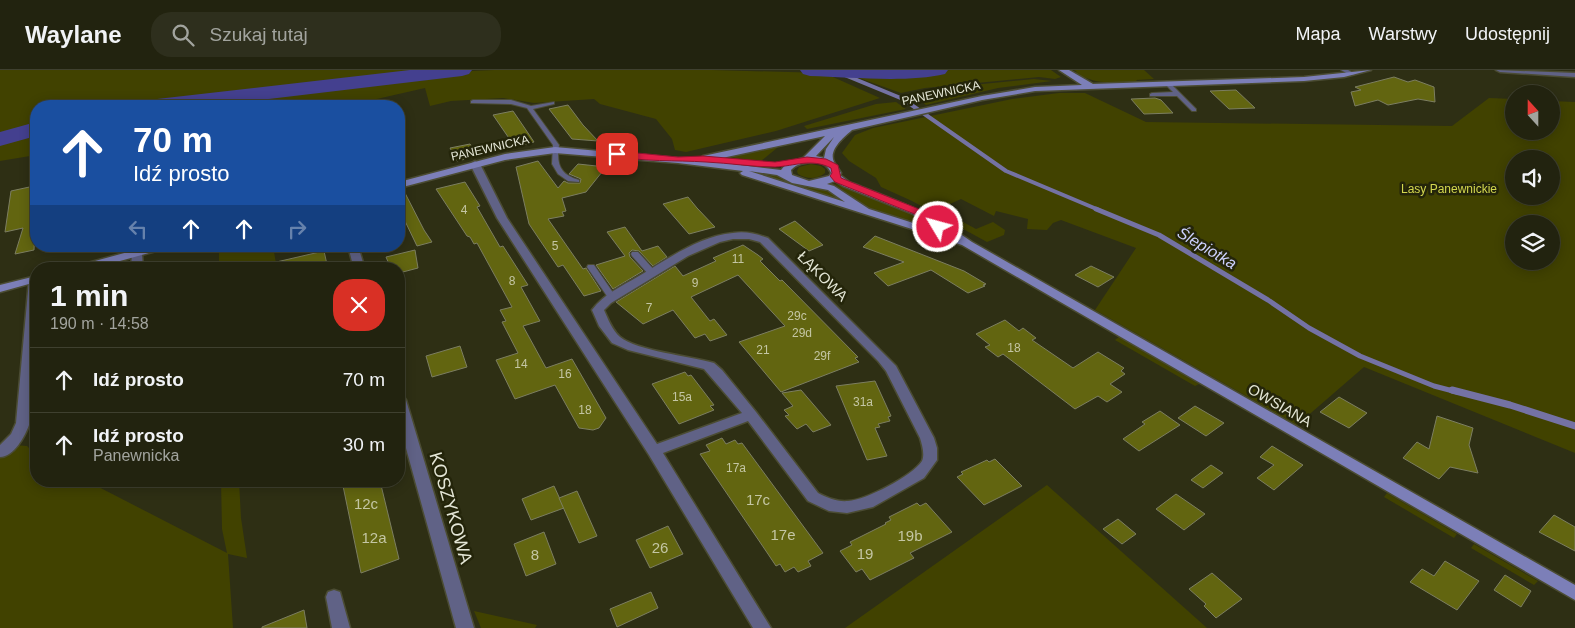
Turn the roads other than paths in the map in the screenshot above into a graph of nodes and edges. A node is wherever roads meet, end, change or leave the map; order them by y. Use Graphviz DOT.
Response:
graph roads {
  1 [pos="1063,70"];
  2 [pos="1368,70"];
  3 [pos="1500,70"];
  4 [pos="1348,72"];
  5 [pos="1575,75"];
  6 [pos="1168,84"];
  7 [pos="1090,86"];
  8 [pos="1178,94"];
  9 [pos="1152,95"];
  10 [pos="473,102"];
  11 [pos="552,103"];
  12 [pos="530,108"];
  13 [pos="1194,110"];
  14 [pos="850,128"];
  15 [pos="840,130"];
  16 [pos="555,150"];
  17 [pos="703,159"];
  18 [pos="807,159"];
  19 [pos="678,160"];
  20 [pos="793,163"];
  21 [pos="830,163"];
  22 [pos="475,164"];
  23 [pos="716,166"];
  24 [pos="787,175"];
  25 [pos="835,176"];
  26 [pos="577,181"];
  27 [pos="405,182"];
  28 [pos="817,184"];
  29 [pos="864,211"];
  30 [pos="938,223"];
  31 [pos="922,230"];
  32 [pos="968,244"];
  33 [pos="141,252"];
  34 [pos="137,253"];
  35 [pos="635,254"];
  36 [pos="103,262"];
  37 [pos="136,262"];
  38 [pos="592,267"];
  39 [pos="652,273"];
  40 [pos="30,281"];
  41 [pos="0,289"];
  42 [pos="612,297"];
  43 [pos="30,345"];
  44 [pos="751,415"];
  45 [pos="405,421"];
  46 [pos="654,451"];
  47 [pos="2,452"];
  48 [pos="1575,593"];
  49 [pos="334,596"];
  50 [pos="340,628"];
  51 [pos="465,628"];
  52 [pos="762,628"];
  1 -- 7 [label="street"];
  2 -- 4 [label="street, PANEWNICKA"];
  3 -- 5 [label="street"];
  4 -- 6 [label="street, PANEWNICKA"];
  6 -- 7 [label="street, PANEWNICKA"];
  6 -- 8 [label="lane"];
  7 -- 14 [label="street, PANEWNICKA"];
  8 -- 9 [label="lane"];
  8 -- 13 [label="lane"];
  10 -- 12 [label="lane"];
  11 -- 12 [label="lane"];
  12 -- 16 [label="lane"];
  14 -- 15 [label="street, PANEWNICKA"];
  14 -- 21 [label="street"];
  15 -- 17 [label="street"];
  15 -- 18 [label="street, PANEWNICKA"];
  16 -- 19 [label="street, PANEWNICKA"];
  16 -- 22 [label="street, PANEWNICKA"];
  16 -- 26 [label="lane"];
  17 -- 19 [label="street, PANEWNICKA"];
  17 -- 20 [label="street, PANEWNICKA"];
  18 -- 20 [label="street, PANEWNICKA"];
  18 -- 21 [label="street"];
  19 -- 23 [label="street, PANEWNICKA"];
  20 -- 24 [label="street"];
  21 -- 25 [label="street"];
  22 -- 27 [label="street, PANEWNICKA"];
  22 -- 46 [label="street"];
  23 -- 24 [label="street, PANEWNICKA"];
  23 -- 29 [label="street"];
  24 -- 28 [label="street, PANEWNICKA"];
  25 -- 28 [label="street"];
  25 -- 30 [label="street, OWSIANA"];
  28 -- 29 [label="street, OWSIANA"];
  29 -- 31 [label="street, OWSIANA"];
  30 -- 31 [label="street"];
  30 -- 32 [label="street, OWSIANA"];
  31 -- 32 [label="street, OWSIANA"];
  32 -- 48 [label="street, OWSIANA"];
  33 -- 34 [label="street"];
  34 -- 36 [label="street"];
  34 -- 37 [label="street"];
  35 -- 39 [label="lane"];
  38 -- 42 [label="lane"];
  39 -- 42 [label="street, ŁĄKOWA"];
  39 -- 44 [label="street, ŁĄKOWA"];
  40 -- 41 [label="street"];
  42 -- 44 [label="street, ŁĄKOWA"];
  43 -- 47 [label="street"];
  44 -- 46 [label="street"];
  45 -- 51 [label="street, KOSZYKOWA"];
  46 -- 52 [label="street"];
  49 -- 50 [label="street"];
}
